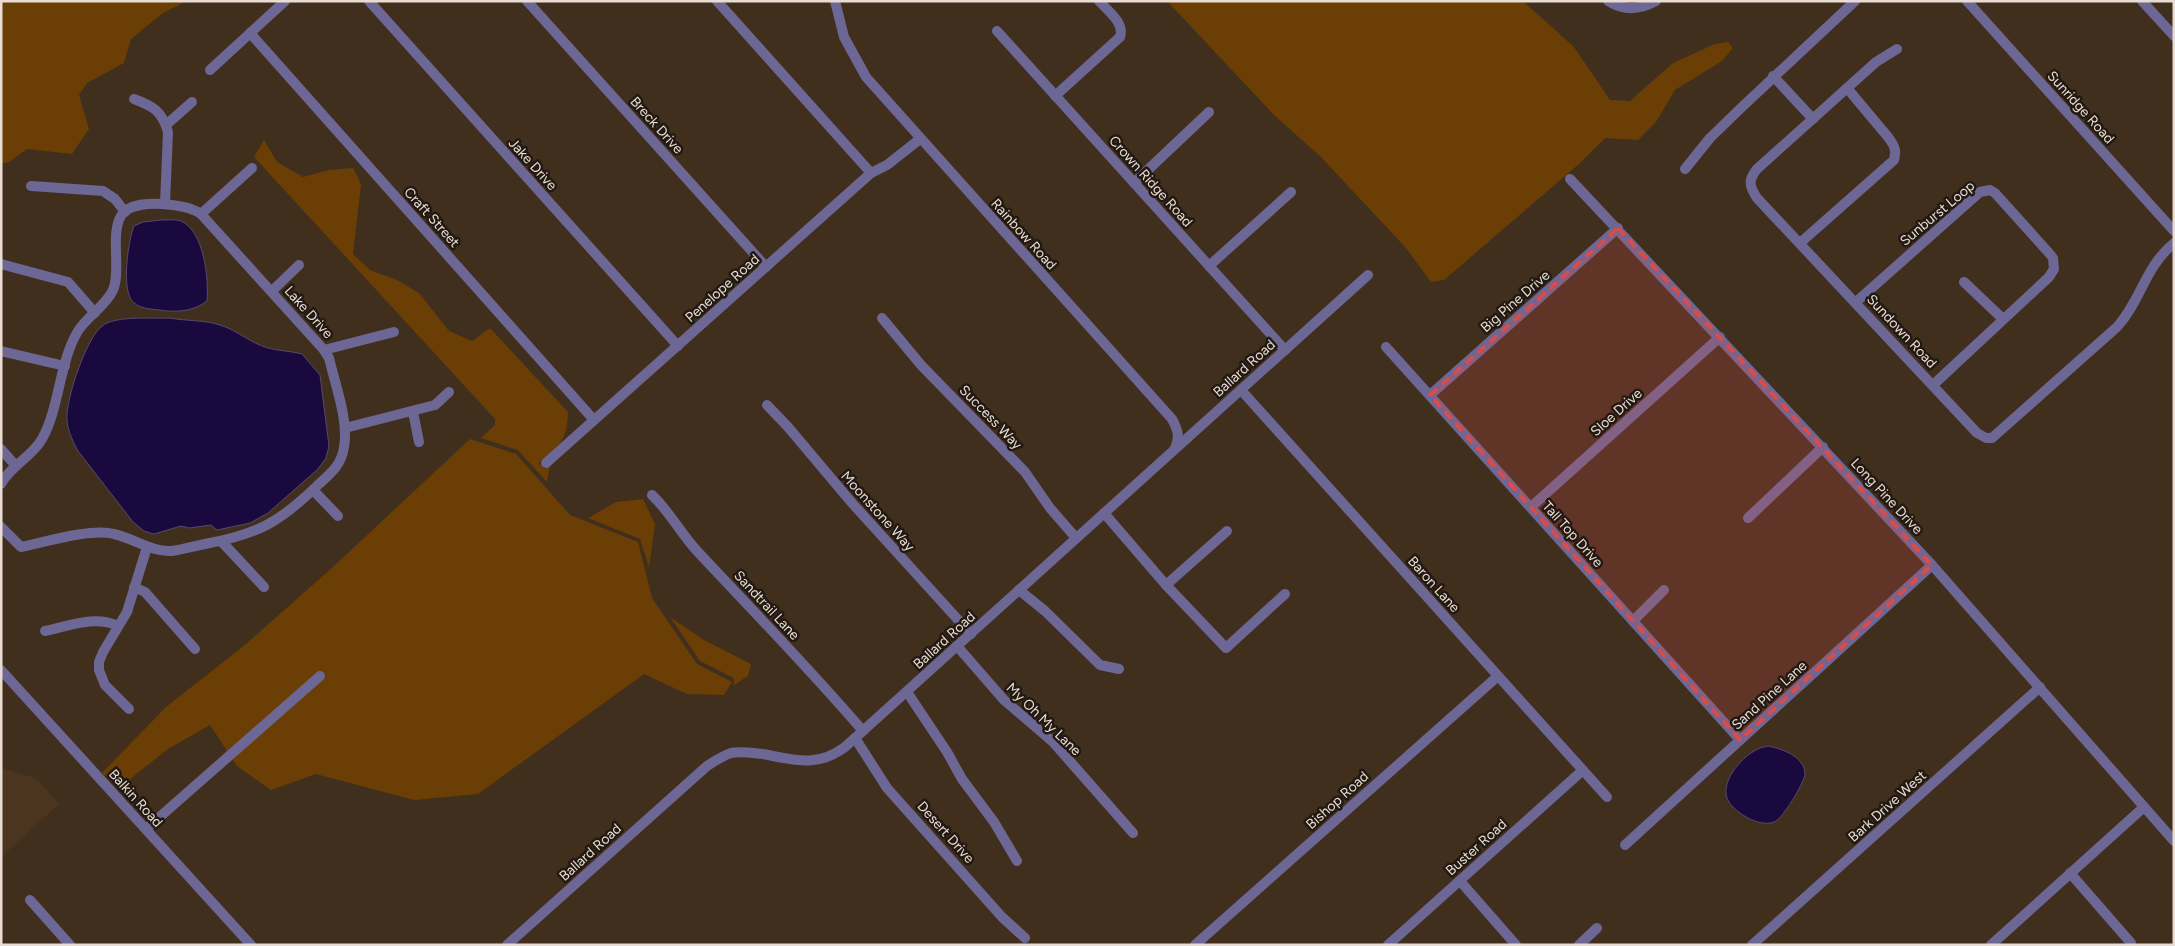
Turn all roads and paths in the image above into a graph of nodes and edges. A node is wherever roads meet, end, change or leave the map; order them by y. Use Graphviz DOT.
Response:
graph roads {
  1 [pos="285,1"];
  2 [pos="369,1"];
  3 [pos="527,1"];
  4 [pos="718,1"];
  5 [pos="835,1"];
  6 [pos="1099,1"];
  7 [pos="1656,1"];
  8 [pos="1855,1"];
  9 [pos="1967,1"];
  10 [pos="2142,1"];
  11 [pos="1610,3"];
  12 [pos="997,31"];
  13 [pos="250,33"];
  14 [pos="2174,36"];
  15 [pos="1897,49"];
  16 [pos="210,70"];
  17 [pos="1774,76"];
  18 [pos="1846,88"];
  19 [pos="1056,96"];
  20 [pos="134,99"];
  21 [pos="192,102"];
  22 [pos="1209,112"];
  23 [pos="1813,119"];
  24 [pos="166,125"];
  25 [pos="920,139"];
  26 [pos="252,168"];
  27 [pos="1685,169"];
  28 [pos="871,173"];
  29 [pos="1570,179"];
  30 [pos="1134,183"];
  31 [pos="31,186"];
  32 [pos="1291,192"];
  33 [pos="165,204"];
  34 [pos="125,212"];
  35 [pos="201,214"];
  36 [pos="1618,228"];
  37 [pos="2174,231"];
  38 [pos="2174,242"];
  39 [pos="1800,243"];
  40 [pos="1,264"];
  41 [pos="299,266"];
  42 [pos="1209,266"];
  43 [pos="766,267"];
  44 [pos="1368,275"];
  45 [pos="1964,282"];
  46 [pos="272,291"];
  47 [pos="1856,302"];
  48 [pos="95,313"];
  49 [pos="882,318"];
  50 [pos="2003,319"];
  51 [pos="394,332"];
  52 [pos="1720,337"];
  53 [pos="678,346"];
  54 [pos="1386,347"];
  55 [pos="324,350"];
  56 [pos="1285,350"];
  57 [pos="1,351"];
  58 [pos="65,366"];
  59 [pos="1933,385"];
  60 [pos="1241,390"];
  61 [pos="449,392"];
  62 [pos="1430,395"];
  63 [pos="767,405"];
  64 [pos="412,412"];
  65 [pos="594,420"];
  66 [pos="345,428"];
  67 [pos="419,442"];
  68 [pos="1823,447"];
  69 [pos="1175,448"];
  70 [pos="1,449"];
  71 [pos="546,463"];
  72 [pos="16,466"];
  73 [pos="1,484"];
  74 [pos="313,490"];
  75 [pos="652,495"];
  76 [pos="1531,507"];
  77 [pos="1104,513"];
  78 [pos="338,516"];
  79 [pos="1748,518"];
  80 [pos="1,527"];
  81 [pos="1227,532"];
  82 [pos="1076,538"];
  83 [pos="221,541"];
  84 [pos="147,547"];
  85 [pos="1932,565"];
  86 [pos="1166,585"];
  87 [pos="134,587"];
  88 [pos="264,587"];
  89 [pos="1019,590"];
  90 [pos="1664,590"];
  91 [pos="1285,594"];
  92 [pos="1633,621"];
  93 [pos="118,626"];
  94 [pos="45,631"];
  95 [pos="971,634"];
  96 [pos="957,646"];
  97 [pos="195,650"];
  98 [pos="1119,669"];
  99 [pos="1,670"];
  100 [pos="320,676"];
  101 [pos="1498,676"];
  102 [pos="2040,687"];
  103 [pos="906,692"];
  104 [pos="129,709"];
  105 [pos="859,734"];
  106 [pos="1740,740"];
  107 [pos="1583,770"];
  108 [pos="1607,797"];
  109 [pos="2144,807"];
  110 [pos="146,830"];
  111 [pos="1133,833"];
  112 [pos="2174,841"];
  113 [pos="1625,845"];
  114 [pos="1017,861"];
  115 [pos="2070,873"];
  116 [pos="1460,881"];
  117 [pos="30,900"];
  118 [pos="1596,928"];
  119 [pos="1025,938"];
  120 [pos="2131,943"];
  121 [pos="70,945"];
  122 [pos="251,945"];
  123 [pos="507,945"];
  124 [pos="1195,945"];
  125 [pos="1388,945"];
  126 [pos="1516,945"];
  127 [pos="1578,945"];
  128 [pos="1752,945"];
  129 [pos="1991,945"];
  1 -- 13 [label="street"];
  2 -- 53 [label="street, Jake Drive"];
  3 -- 43 [label="street, Breck Drive"];
  4 -- 28 [label="street"];
  5 -- 25 [label="street, Rainbow Road"];
  6 -- 19 [label="street"];
  7 -- 11 [label="street"];
  8 -- 17 [label="street"];
  9 -- 37 [label="street, Sunridge Road"];
  10 -- 14 [label="street"];
  12 -- 19 [label="street, Crown Ridge Road"];
  13 -- 16 [label="street"];
  13 -- 65 [label="street, Craft Street"];
  15 -- 18 [label="street, Sundown Road"];
  17 -- 23 [label="street"];
  17 -- 27 [label="street"];
  18 -- 23 [label="street, Sundown Road"];
  18 -- 39 [label="street"];
  19 -- 30 [label="street, Crown Ridge Road"];
  20 -- 24 [label="street"];
  21 -- 24 [label="street"];
  22 -- 30 [label="street"];
  23 -- 39 [label="street, Sundown Road"];
  24 -- 33 [label="street"];
  25 -- 28 [label="street, Penelope Road"];
  25 -- 69 [label="street, Rainbow Road"];
  26 -- 35 [label="street"];
  28 -- 43 [label="street, Penelope Road"];
  29 -- 36 [label="street, Long Pine Drive"];
  30 -- 42 [label="street, Crown Ridge Road"];
  31 -- 34 [label="street"];
  32 -- 42 [label="street"];
  33 -- 34 [label="street, Lake Drive"];
  33 -- 35 [label="street, Lake Drive"];
  34 -- 48 [label="street"];
  35 -- 46 [label="street, Lake Drive"];
  36 -- 52 [label="street, Long Pine Drive"];
  36 -- 62 [label="street, Big Pine Drive"];
  38 -- 59 [label="street, Sundown Road"];
  39 -- 47 [label="street, Sundown Road"];
  40 -- 48 [label="street"];
  41 -- 46 [label="street"];
  42 -- 56 [label="street, Crown Ridge Road"];
  43 -- 53 [label="street, Penelope Road"];
  44 -- 56 [label="street, Ballard Road"];
  45 -- 50 [label="street"];
  46 -- 55 [label="street, Lake Drive"];
  47 -- 50 [label="street, Sunburst Loop"];
  47 -- 59 [label="street, Sundown Road"];
  48 -- 58 [label="street"];
  49 -- 82 [label="street, Success Way"];
  50 -- 59 [label="street, Sunburst Loop"];
  51 -- 55 [label="street"];
  52 -- 68 [label="street, Long Pine Drive"];
  52 -- 76 [label="street, Sloe Drive"];
  53 -- 65 [label="street, Penelope Road"];
  54 -- 62 [label="street, Tall Top Drive"];
  55 -- 66 [label="street, Lake Drive"];
  56 -- 60 [label="street, Ballard Road"];
  57 -- 58 [label="street"];
  58 -- 72 [label="street"];
  60 -- 69 [label="street, Ballard Road"];
  60 -- 101 [label="street, Baron Lane"];
  61 -- 64 [label="street"];
  62 -- 76 [label="street, Tall Top Drive"];
  63 -- 95 [label="street, Moonstone Way"];
  64 -- 66 [label="street"];
  64 -- 67 [label="street"];
  65 -- 71 [label="street, Penelope Road"];
  66 -- 74 [label="street, Lake Drive"];
  68 -- 79 [label="street"];
  68 -- 85 [label="street, Long Pine Drive"];
  69 -- 77 [label="street, Ballard Road"];
  70 -- 72 [label="street"];
  72 -- 73 [label="street"];
  74 -- 78 [label="street"];
  74 -- 83 [label="street, Lake Drive"];
  75 -- 105 [label="street, Sandtrail Lane"];
  76 -- 92 [label="street, Tall Top Drive"];
  77 -- 82 [label="street, Ballard Road"];
  77 -- 86 [label="street"];
  80 -- 84 [label="street, Lake Drive"];
  81 -- 86 [label="street"];
  82 -- 89 [label="street, Ballard Road"];
  83 -- 84 [label="street, Lake Drive"];
  83 -- 88 [label="street"];
  84 -- 87 [label="street"];
  85 -- 102 [label="street, Long Pine Drive"];
  85 -- 106 [label="street, Sand Pine Lane"];
  86 -- 91 [label="street"];
  87 -- 93 [label="street"];
  87 -- 97 [label="street"];
  89 -- 95 [label="street, Ballard Road"];
  89 -- 98 [label="street"];
  90 -- 92 [label="street"];
  92 -- 106 [label="street, Tall Top Drive"];
  93 -- 94 [label="street"];
  93 -- 104 [label="street"];
  95 -- 96 [label="street, Ballard Road"];
  96 -- 103 [label="street, Ballard Road"];
  96 -- 111 [label="street, My Oh My Lane"];
  99 -- 110 [label="street, Balkin Road"];
  100 -- 110 [label="street"];
  101 -- 107 [label="street, Baron Lane"];
  101 -- 124 [label="street, Bishop Road"];
  102 -- 109 [label="street, Long Pine Drive"];
  102 -- 128 [label="street, Bark Drive West"];
  103 -- 105 [label="street, Ballard Road"];
  103 -- 114 [label="street"];
  105 -- 119 [label="street, Desert Drive"];
  105 -- 123 [label="street, Ballard Road"];
  106 -- 113 [label="street, Sand Pine Lane"];
  107 -- 108 [label="street, Baron Lane"];
  107 -- 116 [label="street, Buster Road"];
  109 -- 112 [label="street, Long Pine Drive"];
  109 -- 115 [label="street"];
  110 -- 122 [label="street, Balkin Road"];
  115 -- 120 [label="street"];
  115 -- 129 [label="street"];
  116 -- 125 [label="street, Buster Road"];
  116 -- 126 [label="street"];
  117 -- 121 [label="street"];
  118 -- 127 [label="street"];
}
